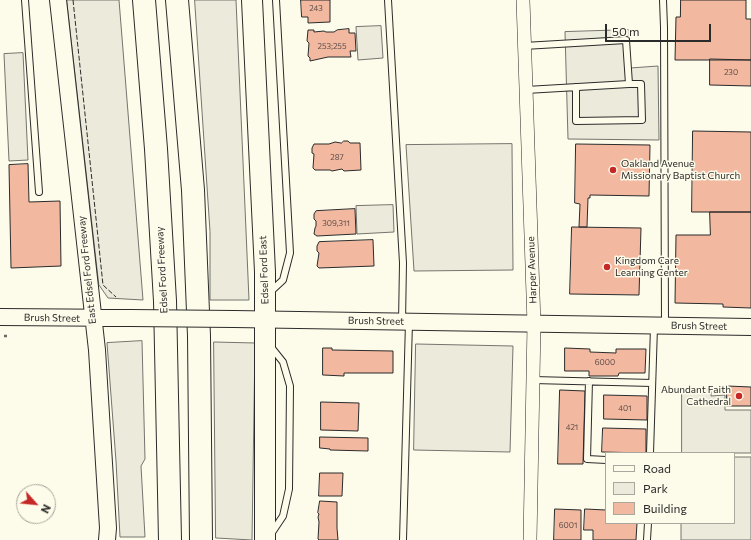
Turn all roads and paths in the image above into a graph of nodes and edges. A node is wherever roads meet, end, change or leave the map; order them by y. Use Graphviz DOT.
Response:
graph roads {
  1 [pos="25,0"];
  2 [pos="58,0"];
  3 [pos="144,0"];
  4 [pos="177,0"];
  5 [pos="252,0"];
  6 [pos="276,0"];
  7 [pos="388,0"];
  8 [pos="523,0"];
  9 [pos="662,0"];
  10 [pos="524,46"];
  11 [pos="629,84"];
  12 [pos="576,87"];
  13 [pos="526,90"];
  14 [pos="38,192"];
  15 [pos="265,297"];
  16 [pos="0,317"];
  17 [pos="92,318"];
  18 [pos="265,320"];
  19 [pos="406,322"];
  20 [pos="534,324"];
  21 [pos="660,325"];
  22 [pos="751,327"];
  23 [pos="4,336"];
  24 [pos="8,336"];
  25 [pos="533,380"];
  26 [pos="589,381"];
  27 [pos="652,384"];
  28 [pos="650,452"];
  29 [pos="605,460"];
  30 [pos="648,524"];
  31 [pos="107,540"];
  32 [pos="170,540"];
  33 [pos="201,540"];
  34 [pos="266,540"];
  35 [pos="403,540"];
  36 [pos="530,540"];
  37 [pos="647,540"];
  1 -- 14 [label="lane"];
  2 -- 17 [label="street, East Edsel Ford Freeway"];
  3 -- 32 [label="highway, Edsel Ford Freeway"];
  4 -- 33 [label="highway"];
  5 -- 15 [label="main road, Edsel Ford East"];
  6 -- 15 [label="lane"];
  7 -- 19 [label="lane"];
  8 -- 10 [label="street, Harper Avenue"];
  9 -- 21 [label="lane"];
  10 -- 11 [label="lane"];
  10 -- 13 [label="street, Harper Avenue"];
  11 -- 12 [label="lane"];
  11 -- 12 [label="lane"];
  12 -- 13 [label="lane"];
  13 -- 20 [label="street, Harper Avenue"];
  15 -- 18 [label="main road, Edsel Ford East"];
  16 -- 17 [label="street, Brush Street"];
  17 -- 18 [label="street, Brush Street, bridge"];
  17 -- 31 [label="street, East Edsel Ford Freeway"];
  18 -- 19 [label="street, Brush Street"];
  18 -- 34 [label="main road, Edsel Ford East"];
  19 -- 20 [label="street, Brush Street"];
  19 -- 35 [label="lane"];
  20 -- 21 [label="street, Brush Street"];
  20 -- 25 [label="street, Harper Avenue"];
  21 -- 22 [label="street, Brush Street"];
  21 -- 27 [label="lane"];
  23 -- 24 [label="path"];
  25 -- 26 [label="lane"];
  25 -- 36 [label="street, Harper Avenue"];
  26 -- 27 [label="lane"];
  26 -- 29 [label="lane"];
  27 -- 28 [label="lane"];
  30 -- 37 [label="lane"];
}
